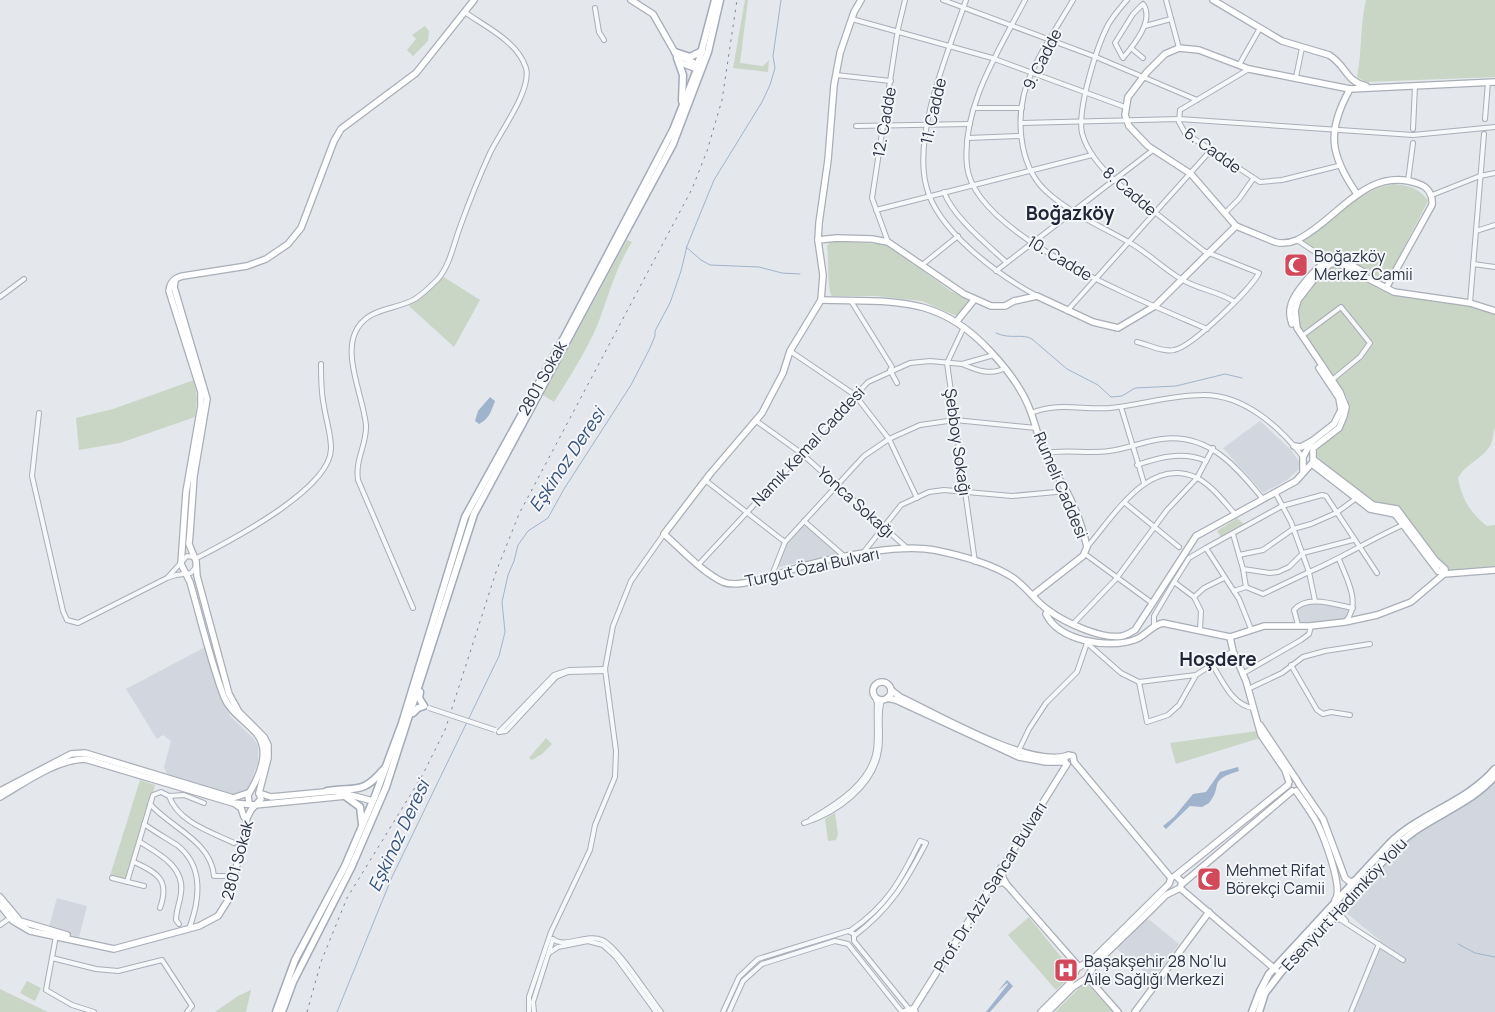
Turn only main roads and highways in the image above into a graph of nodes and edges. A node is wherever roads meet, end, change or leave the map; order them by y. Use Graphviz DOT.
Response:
graph roads {
  1 [pos="715,0"];
  2 [pos="720,0"];
  3 [pos="704,48"];
  4 [pos="700,67"];
  5 [pos="681,112"];
  6 [pos="423,673"];
  7 [pos="411,703"];
  8 [pos="402,740"];
  9 [pos="388,764"];
  10 [pos="1495,769"];
  11 [pos="1495,776"];
  12 [pos="327,791"];
  13 [pos="345,796"];
  14 [pos="382,797"];
  15 [pos="373,803"];
  16 [pos="361,830"];
  17 [pos="358,854"];
  18 [pos="1328,916"];
  19 [pos="1277,971"];
  20 [pos="276,1012"];
  21 [pos="282,1012"];
  22 [pos="1252,1012"];
  23 [pos="1259,1012"];
  1 -- 3 [label="main road, 2801 Sokak"];
  2 -- 4 [label="main road, 2801 Sokak"];
  3 -- 4 [label="main road, 2801 Sokak"];
  3 -- 5 [label="main road"];
  4 -- 5 [label="main road, 2801 Sokak"];
  4 -- 6 [label="main road, 2801 Sokak"];
  5 -- 7 [label="main road, 2801 Sokak"];
  6 -- 7 [label="main road, 2801 Sokak"];
  6 -- 8 [label="main road"];
  7 -- 8 [label="main road, 2801 Sokak"];
  7 -- 9 [label="main road, 2801 Sokak"];
  8 -- 14 [label="main road"];
  9 -- 12 [label="main road"];
  9 -- 15 [label="main road, 2801 Sokak"];
  10 -- 18 [label="main road, Esenyurt Hadımköy Yolu"];
  11 -- 18 [label="main road, Esenyurt Hadımköy Yolu"];
  13 -- 16 [label="main road"];
  14 -- 15 [label="main road"];
  14 -- 17 [label="main road"];
  15 -- 16 [label="main road"];
  15 -- 17 [label="main road"];
  16 -- 20 [label="main road"];
  17 -- 21 [label="main road"];
  18 -- 19 [label="main road, Esenyurt Hadımköy Yolu"];
  19 -- 22 [label="main road, Esenyurt Hadımköy Yolu"];
  19 -- 23 [label="main road, Esenyurt Hadımköy Yolu"];
}
